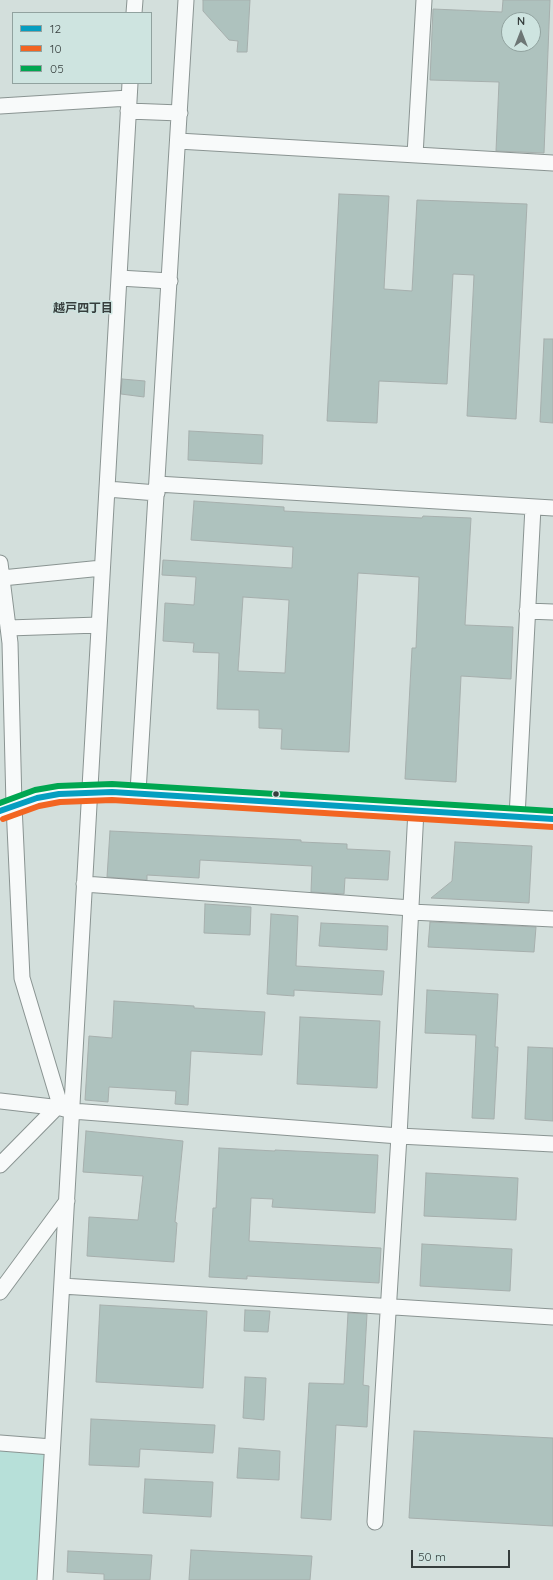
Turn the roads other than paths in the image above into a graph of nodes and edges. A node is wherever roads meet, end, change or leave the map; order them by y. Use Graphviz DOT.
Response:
graph roads {
  1 [pos="135,0"];
  2 [pos="186,0"];
  3 [pos="424,0"];
  4 [pos="134,12"];
  5 [pos="129,97"];
  6 [pos="0,106"];
  7 [pos="180,113"];
  8 [pos="178,141"];
  9 [pos="415,155"];
  10 [pos="553,162"];
  11 [pos="119,278"];
  12 [pos="170,281"];
  13 [pos="106,489"];
  14 [pos="157,489"];
  15 [pos="532,507"];
  16 [pos="553,508"];
  17 [pos="102,568"];
  18 [pos="1,571"];
  19 [pos="527,611"];
  20 [pos="553,612"];
  21 [pos="99,625"];
  22 [pos="6,638"];
  23 [pos="6,719"];
  24 [pos="89,792"];
  25 [pos="138,792"];
  26 [pos="14,805"];
  27 [pos="416,810"];
  28 [pos="0,811"];
  29 [pos="517,816"];
  30 [pos="553,819"];
  31 [pos="84,884"];
  32 [pos="411,910"];
  33 [pos="553,919"];
  34 [pos="0,1101"];
  35 [pos="63,1109"];
  36 [pos="399,1136"];
  37 [pos="553,1144"];
  38 [pos="0,1165"];
  39 [pos="67,1201"];
  40 [pos="62,1286"];
  41 [pos="0,1292"];
  42 [pos="388,1307"];
  43 [pos="553,1317"];
  44 [pos="0,1442"];
  45 [pos="52,1447"];
  46 [pos="375,1522"];
  47 [pos="45,1580"];
  1 -- 4 [label="street"];
  2 -- 7 [label="street"];
  3 -- 9 [label="street"];
  5 -- 6 [label="street"];
  5 -- 7 [label="street"];
  5 -- 11 [label="street"];
  7 -- 8 [label="street"];
  8 -- 9 [label="street"];
  8 -- 12 [label="street"];
  9 -- 10 [label="street"];
  11 -- 12 [label="street"];
  11 -- 13 [label="street"];
  12 -- 14 [label="street"];
  13 -- 14 [label="street"];
  13 -- 17 [label="street"];
  14 -- 15 [label="street"];
  14 -- 25 [label="street"];
  15 -- 16 [label="street"];
  15 -- 19 [label="street"];
  17 -- 18 [label="street"];
  17 -- 21 [label="street"];
  18 -- 22 [label="street"];
  19 -- 20 [label="street"];
  19 -- 29 [label="street"];
  21 -- 22 [label="street"];
  21 -- 24 [label="street"];
  22 -- 23 [label="street"];
  23 -- 26 [label="street"];
  24 -- 25 [label="street"];
  24 -- 26 [label="street"];
  24 -- 31 [label="street"];
  25 -- 27 [label="street"];
  26 -- 28 [label="street"];
  26 -- 35 [label="street"];
  27 -- 29 [label="street"];
  27 -- 32 [label="street"];
  29 -- 30 [label="street"];
  31 -- 32 [label="street"];
  31 -- 35 [label="street"];
  32 -- 33 [label="street"];
  32 -- 36 [label="street"];
  34 -- 35 [label="street"];
  35 -- 36 [label="street"];
  35 -- 38 [label="street"];
  35 -- 39 [label="street"];
  36 -- 37 [label="street"];
  36 -- 42 [label="street"];
  39 -- 40 [label="street"];
  39 -- 41 [label="street"];
  40 -- 42 [label="street"];
  40 -- 45 [label="street"];
  42 -- 43 [label="street"];
  42 -- 46 [label="street"];
  44 -- 45 [label="street"];
  45 -- 47 [label="street"];
}
